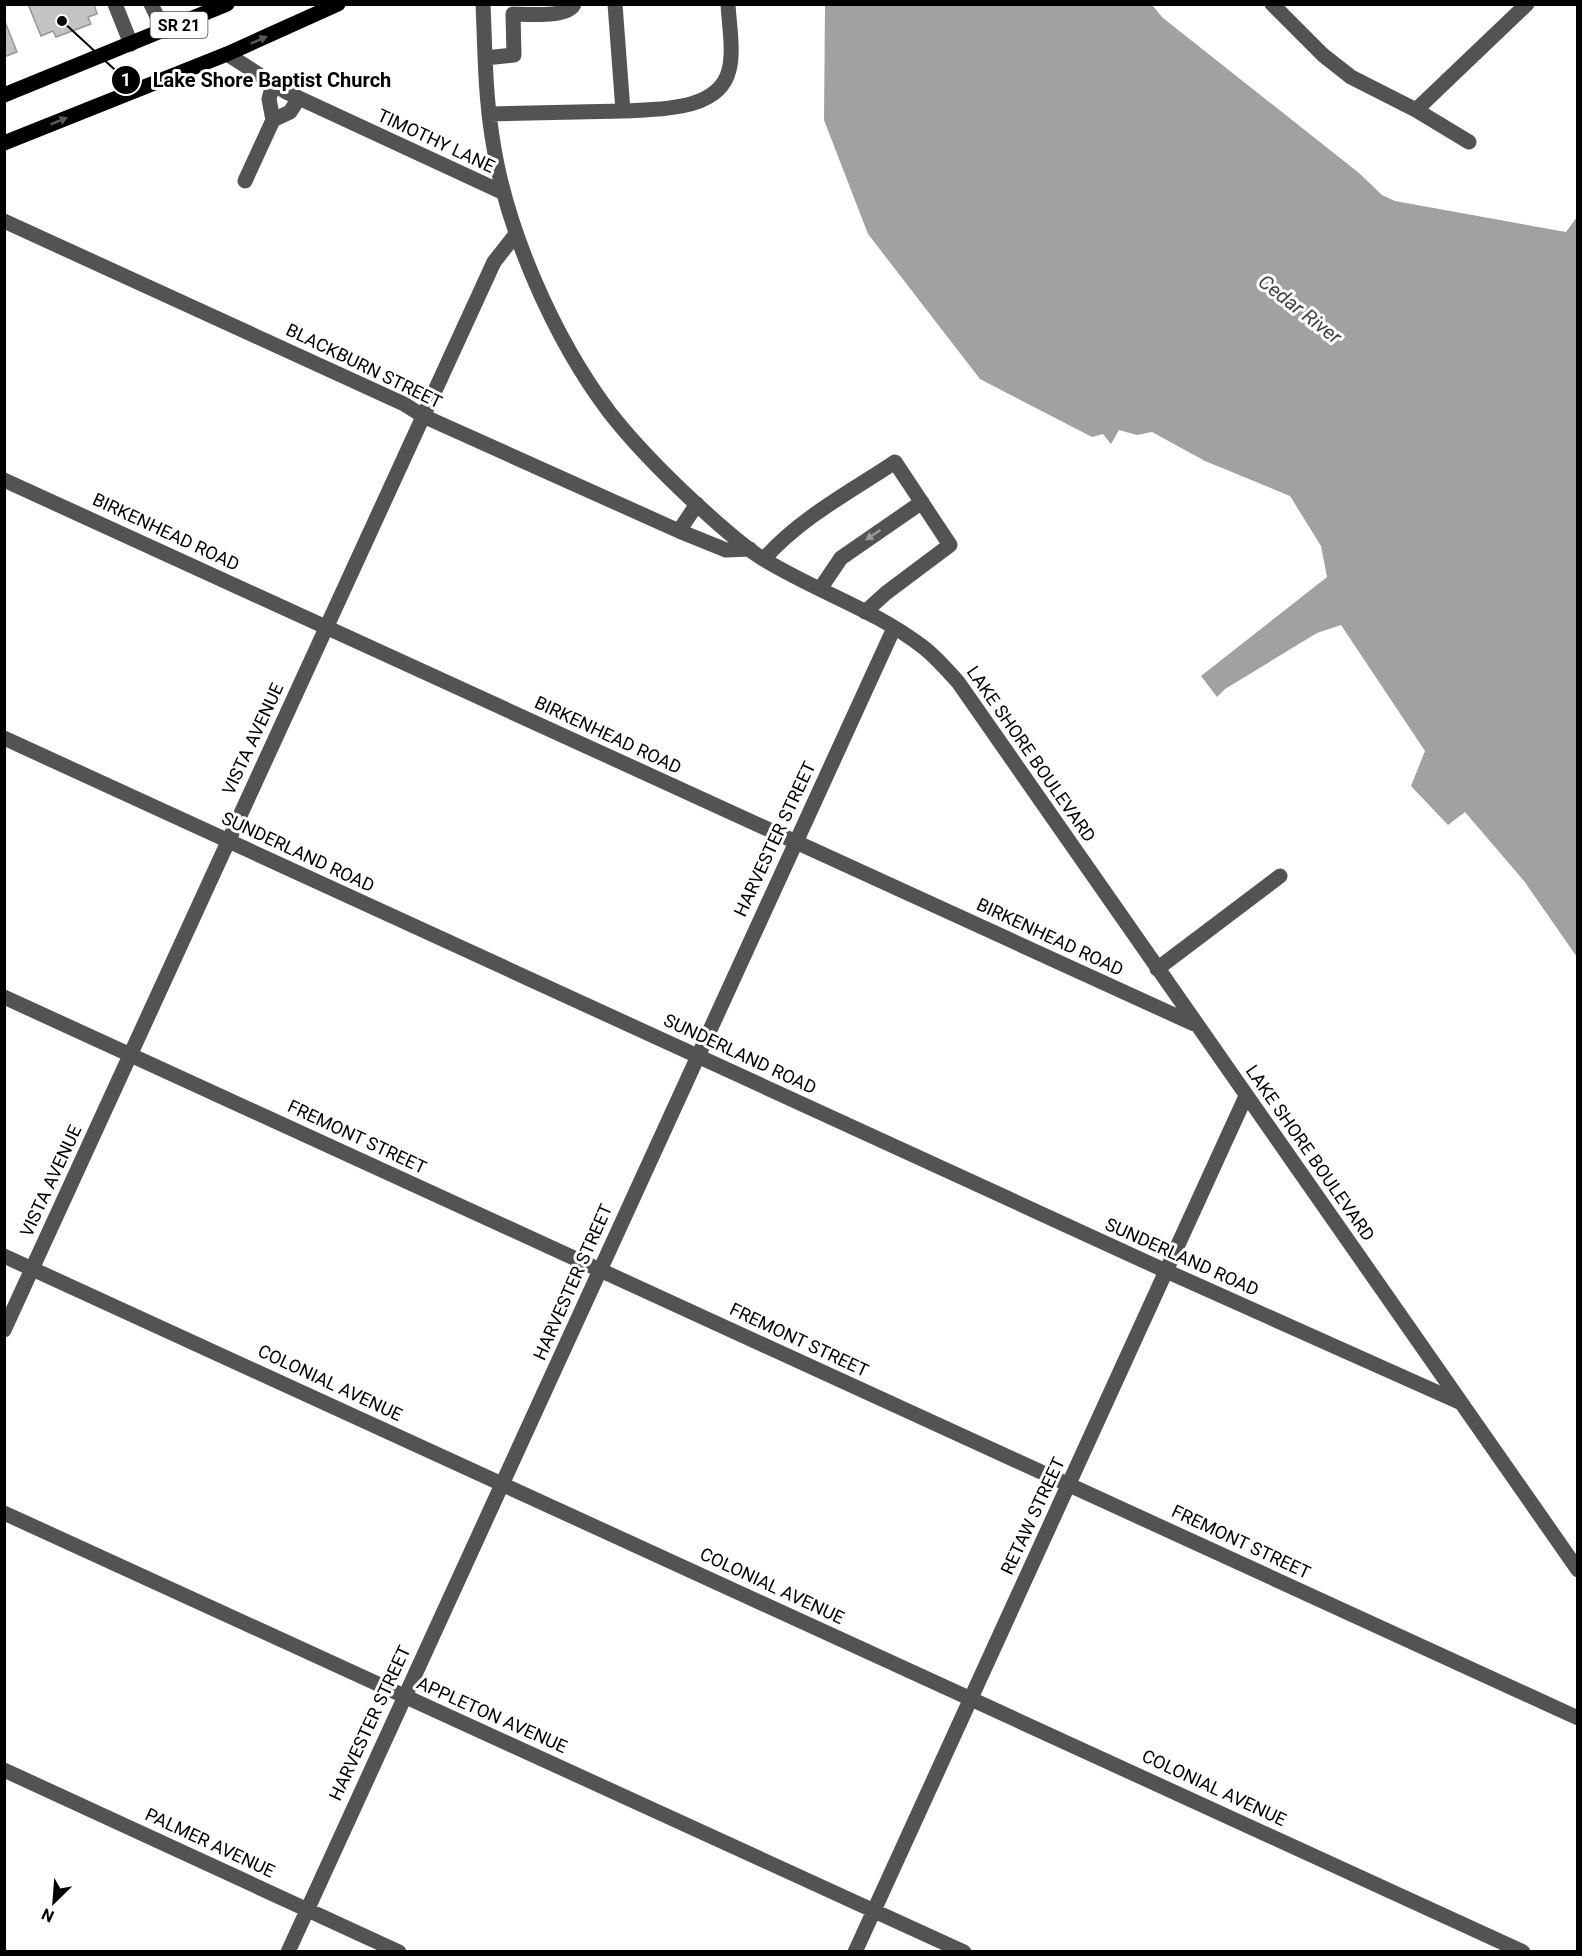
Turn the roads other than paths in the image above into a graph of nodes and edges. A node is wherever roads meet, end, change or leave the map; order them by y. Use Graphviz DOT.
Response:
graph roads {
  1 [pos="115,4"];
  2 [pos="151,4"];
  3 [pos="227,4"];
  4 [pos="338,4"];
  5 [pos="483,4"];
  6 [pos="574,4"];
  7 [pos="615,4"];
  8 [pos="728,4"];
  9 [pos="1272,4"];
  10 [pos="1527,4"];
  11 [pos="513,9"];
  12 [pos="196,11"];
  13 [pos="164,31"];
  14 [pos="131,44"];
  15 [pos="227,54"];
  16 [pos="485,57"];
  17 [pos="273,84"];
  18 [pos="4,95"];
  19 [pos="299,98"];
  20 [pos="1416,110"];
  21 [pos="623,111"];
  22 [pos="490,114"];
  23 [pos="273,120"];
  24 [pos="1469,142"];
  25 [pos="4,143"];
  26 [pos="245,181"];
  27 [pos="504,193"];
  28 [pos="4,221"];
  29 [pos="516,234"];
  30 [pos="423,416"];
  31 [pos="4,480"];
  32 [pos="922,502"];
  33 [pos="697,504"];
  34 [pos="679,531"];
  35 [pos="750,549"];
  36 [pos="764,559"];
  37 [pos="820,589"];
  38 [pos="865,612"];
  39 [pos="326,627"];
  40 [pos="894,627"];
  41 [pos="4,738"];
  42 [pos="228,842"];
  43 [pos="795,842"];
  44 [pos="1280,876"];
  45 [pos="1157,969"];
  46 [pos="4,997"];
  47 [pos="1196,1025"];
  48 [pos="130,1054"];
  49 [pos="697,1056"];
  50 [pos="1246,1096"];
  51 [pos="4,1256"];
  52 [pos="32,1269"];
  53 [pos="600,1270"];
  54 [pos="1166,1271"];
  55 [pos="4,1330"];
  56 [pos="1460,1403"];
  57 [pos="502,1483"];
  58 [pos="1069,1485"];
  59 [pos="4,1513"];
  60 [pos="1578,1570"];
  61 [pos="404,1696"];
  62 [pos="971,1698"];
  63 [pos="1578,1718"];
  64 [pos="4,1770"];
  65 [pos="307,1909"];
  66 [pos="874,1910"];
  67 [pos="288,1952"];
  68 [pos="399,1952"];
  69 [pos="855,1952"];
  70 [pos="964,1952"];
  71 [pos="1523,1952"];
  1 -- 14 [label="street"];
  2 -- 13 [label="street"];
  3 -- 12 [label="main road, SR 21"];
  15 -- 4 [label="main road, SR 21, one-way"];
  5 -- 16 [label="street, LAKE SHORE BOULEVARD"];
  6 -- 11 [label="street"];
  7 -- 21 [label="street"];
  8 -- 21 [label="street"];
  9 -- 20 [label="street"];
  10 -- 20 [label="street"];
  11 -- 16 [label="street"];
  12 -- 13 [label="main road, SR 21"];
  13 -- 14 [label="main road, SR 21"];
  14 -- 18 [label="main road, SR 21"];
  15 -- 17 [label="street, TIMOTHY LANE"];
  25 -- 15 [label="main road, SR 21, one-way"];
  16 -- 22 [label="street, LAKE SHORE BOULEVARD"];
  17 -- 19 [label="street, TIMOTHY LANE"];
  17 -- 23 [label="street"];
  19 -- 23 [label="street"];
  19 -- 27 [label="street, TIMOTHY LANE"];
  20 -- 24 [label="street"];
  21 -- 22 [label="street"];
  22 -- 27 [label="street, LAKE SHORE BOULEVARD"];
  23 -- 26 [label="street"];
  27 -- 29 [label="street, LAKE SHORE BOULEVARD"];
  28 -- 30 [label="street, BLACKBURN STREET"];
  29 -- 30 [label="street, VISTA AVENUE"];
  29 -- 33 [label="street, LAKE SHORE BOULEVARD"];
  30 -- 34 [label="street, BLACKBURN STREET"];
  30 -- 39 [label="street, VISTA AVENUE"];
  31 -- 39 [label="street, BIRKENHEAD ROAD"];
  32 -- 36 [label="street"];
  32 -- 37 [label="street, one-way"];
  32 -- 38 [label="street"];
  33 -- 34 [label="street"];
  33 -- 35 [label="street, LAKE SHORE BOULEVARD"];
  34 -- 35 [label="street, BLACKBURN STREET"];
  35 -- 36 [label="street, LAKE SHORE BOULEVARD"];
  36 -- 37 [label="street, LAKE SHORE BOULEVARD"];
  37 -- 38 [label="street, LAKE SHORE BOULEVARD"];
  38 -- 40 [label="street, LAKE SHORE BOULEVARD"];
  39 -- 42 [label="street, VISTA AVENUE"];
  39 -- 43 [label="street, BIRKENHEAD ROAD"];
  40 -- 43 [label="street, HARVESTER STREET"];
  40 -- 45 [label="street, LAKE SHORE BOULEVARD"];
  41 -- 42 [label="street, SUNDERLAND ROAD"];
  42 -- 48 [label="street, VISTA AVENUE"];
  42 -- 49 [label="street, SUNDERLAND ROAD"];
  43 -- 47 [label="street, BIRKENHEAD ROAD"];
  43 -- 49 [label="street, HARVESTER STREET"];
  44 -- 45 [label="street"];
  45 -- 47 [label="street, LAKE SHORE BOULEVARD"];
  46 -- 48 [label="street, FREMONT STREET"];
  47 -- 50 [label="street, LAKE SHORE BOULEVARD"];
  48 -- 52 [label="street, VISTA AVENUE"];
  48 -- 53 [label="street, FREMONT STREET"];
  49 -- 53 [label="street, HARVESTER STREET"];
  49 -- 54 [label="street, SUNDERLAND ROAD"];
  50 -- 54 [label="street, RETAW STREET"];
  50 -- 56 [label="street, LAKE SHORE BOULEVARD"];
  51 -- 52 [label="street, COLONIAL AVENUE"];
  52 -- 55 [label="street, VISTA AVENUE"];
  52 -- 57 [label="street, COLONIAL AVENUE"];
  53 -- 57 [label="street, HARVESTER STREET"];
  53 -- 58 [label="street, FREMONT STREET"];
  54 -- 56 [label="street, SUNDERLAND ROAD"];
  54 -- 58 [label="street, RETAW STREET"];
  56 -- 60 [label="street, LAKE SHORE BOULEVARD"];
  57 -- 61 [label="street, HARVESTER STREET"];
  57 -- 62 [label="street, COLONIAL AVENUE"];
  58 -- 62 [label="street, RETAW STREET"];
  58 -- 63 [label="street, FREMONT STREET"];
  59 -- 61 [label="street, APPLETON AVENUE"];
  61 -- 65 [label="street, HARVESTER STREET"];
  61 -- 66 [label="street, APPLETON AVENUE"];
  62 -- 66 [label="street, RETAW STREET"];
  62 -- 71 [label="street, COLONIAL AVENUE"];
  64 -- 65 [label="street, PALMER AVENUE"];
  65 -- 67 [label="street, HARVESTER STREET"];
  65 -- 68 [label="street, PALMER AVENUE"];
  66 -- 69 [label="street, RETAW STREET"];
  66 -- 70 [label="street, APPLETON AVENUE"];
}
